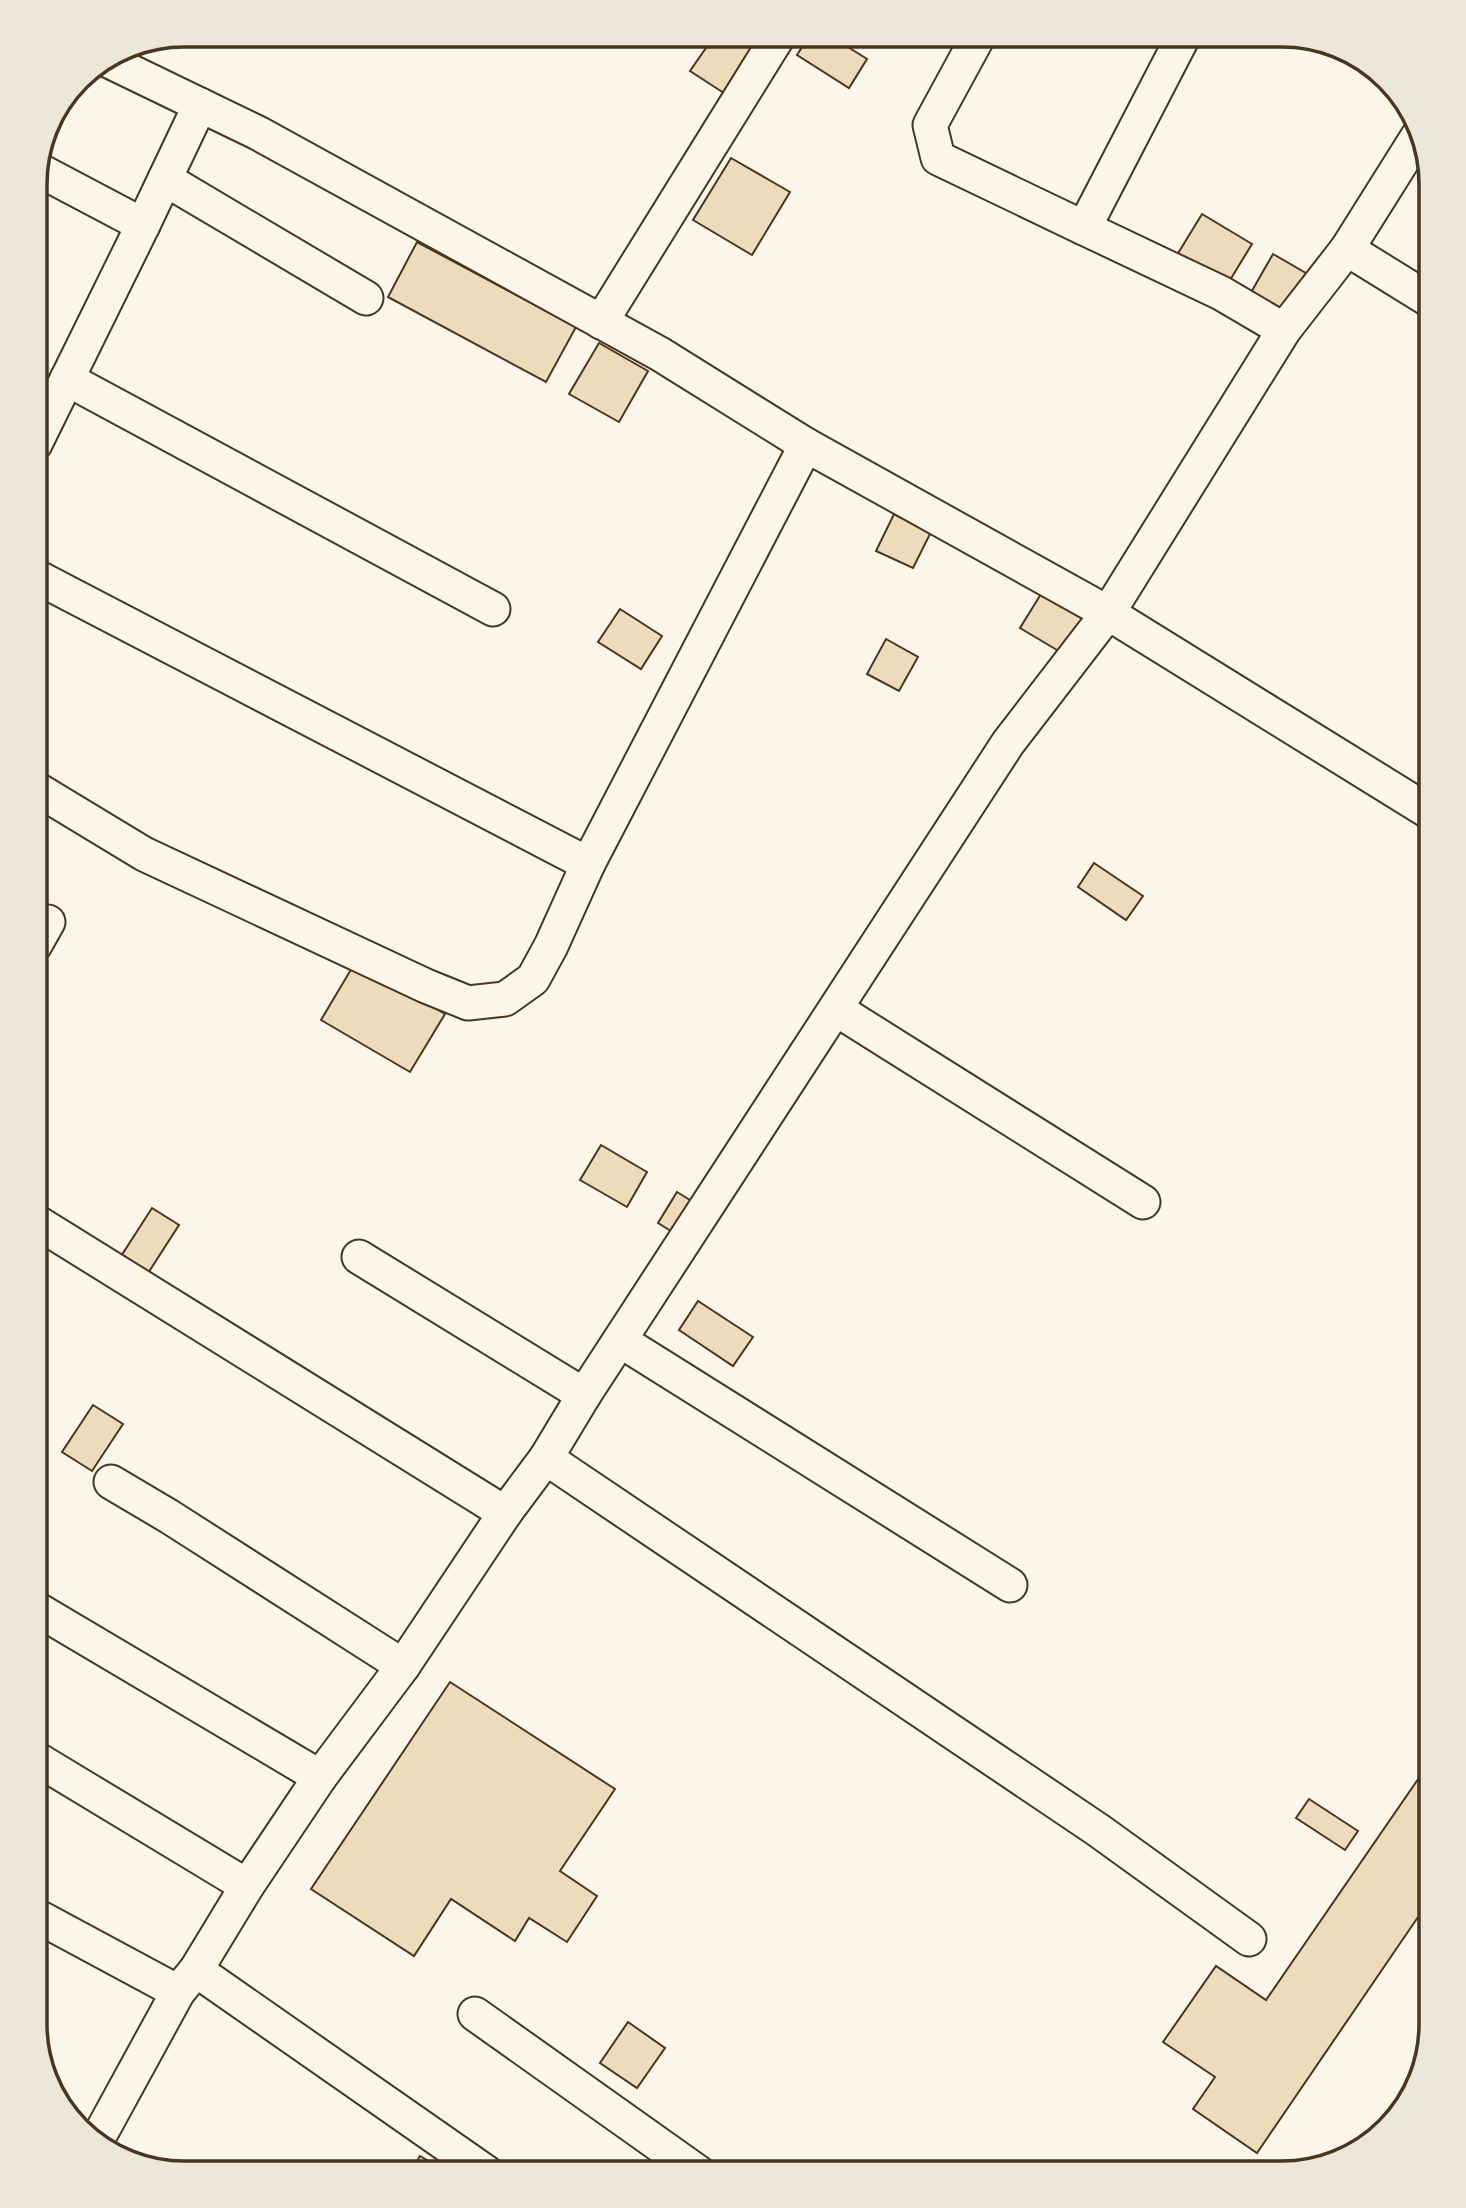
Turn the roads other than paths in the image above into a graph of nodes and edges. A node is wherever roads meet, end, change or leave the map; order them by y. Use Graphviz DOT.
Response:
graph roads {
  1 [pos="771,48"];
  2 [pos="972,48"];
  3 [pos="1177,48"];
  4 [pos="117,65"];
  5 [pos="201,106"];
  6 [pos="1412,145"];
  7 [pos="48,175"];
  8 [pos="166,178"];
  9 [pos="143,225"];
  10 [pos="1084,228"];
  11 [pos="1347,248"];
  12 [pos="1419,293"];
  13 [pos="366,298"];
  14 [pos="601,322"];
  15 [pos="1284,330"];
  16 [pos="67,379"];
  17 [pos="48,418"];
  18 [pos="806,445"];
  19 [pos="48,583"];
  20 [pos="494,609"];
  21 [pos="1108,613"];
  22 [pos="48,796"];
  23 [pos="1419,806"];
  24 [pos="588,864"];
  25 [pos="836,1009"];
  26 [pos="1143,1202"];
  27 [pos="47,1229"];
  28 [pos="359,1257"];
  29 [pos="621,1340"];
  30 [pos="584,1395"];
  31 [pos="546,1458"];
  32 [pos="111,1482"];
  33 [pos="505,1513"];
  34 [pos="1010,1585"];
  35 [pos="47,1615"];
  36 [pos="403,1666"];
  37 [pos="47,1765"];
  38 [pos="320,1777"];
  39 [pos="247,1886"];
  40 [pos="47,1919"];
  41 [pos="1249,1940"];
  42 [pos="187,1981"];
  43 [pos="475,2014"];
  44 [pos="101,2133"];
  45 [pos="467,2160"];
  46 [pos="681,2160"];
  1 -- 14 [label="street"];
  2 -- 10 [label="street"];
  3 -- 10 [label="street"];
  4 -- 5 [label="street"];
  5 -- 8 [label="street"];
  5 -- 14 [label="street"];
  6 -- 11 [label="street"];
  7 -- 9 [label="street"];
  8 -- 9 [label="street"];
  8 -- 13 [label="street"];
  9 -- 16 [label="street"];
  10 -- 15 [label="street"];
  11 -- 12 [label="street"];
  11 -- 15 [label="street"];
  14 -- 18 [label="street"];
  15 -- 21 [label="street"];
  16 -- 17 [label="street"];
  16 -- 20 [label="street"];
  18 -- 21 [label="street"];
  18 -- 24 [label="street"];
  19 -- 24 [label="street"];
  21 -- 23 [label="street"];
  21 -- 25 [label="street"];
  22 -- 24 [label="street"];
  25 -- 26 [label="street"];
  25 -- 29 [label="street"];
  27 -- 33 [label="street"];
  28 -- 30 [label="street"];
  29 -- 30 [label="street"];
  29 -- 34 [label="street"];
  30 -- 31 [label="street"];
  31 -- 33 [label="street"];
  31 -- 41 [label="street"];
  32 -- 36 [label="street"];
  33 -- 36 [label="street"];
  35 -- 38 [label="street"];
  36 -- 38 [label="street"];
  37 -- 39 [label="street"];
  38 -- 39 [label="street"];
  39 -- 42 [label="street"];
  40 -- 42 [label="street"];
  42 -- 44 [label="street"];
  42 -- 45 [label="street"];
  43 -- 46 [label="street"];
}
